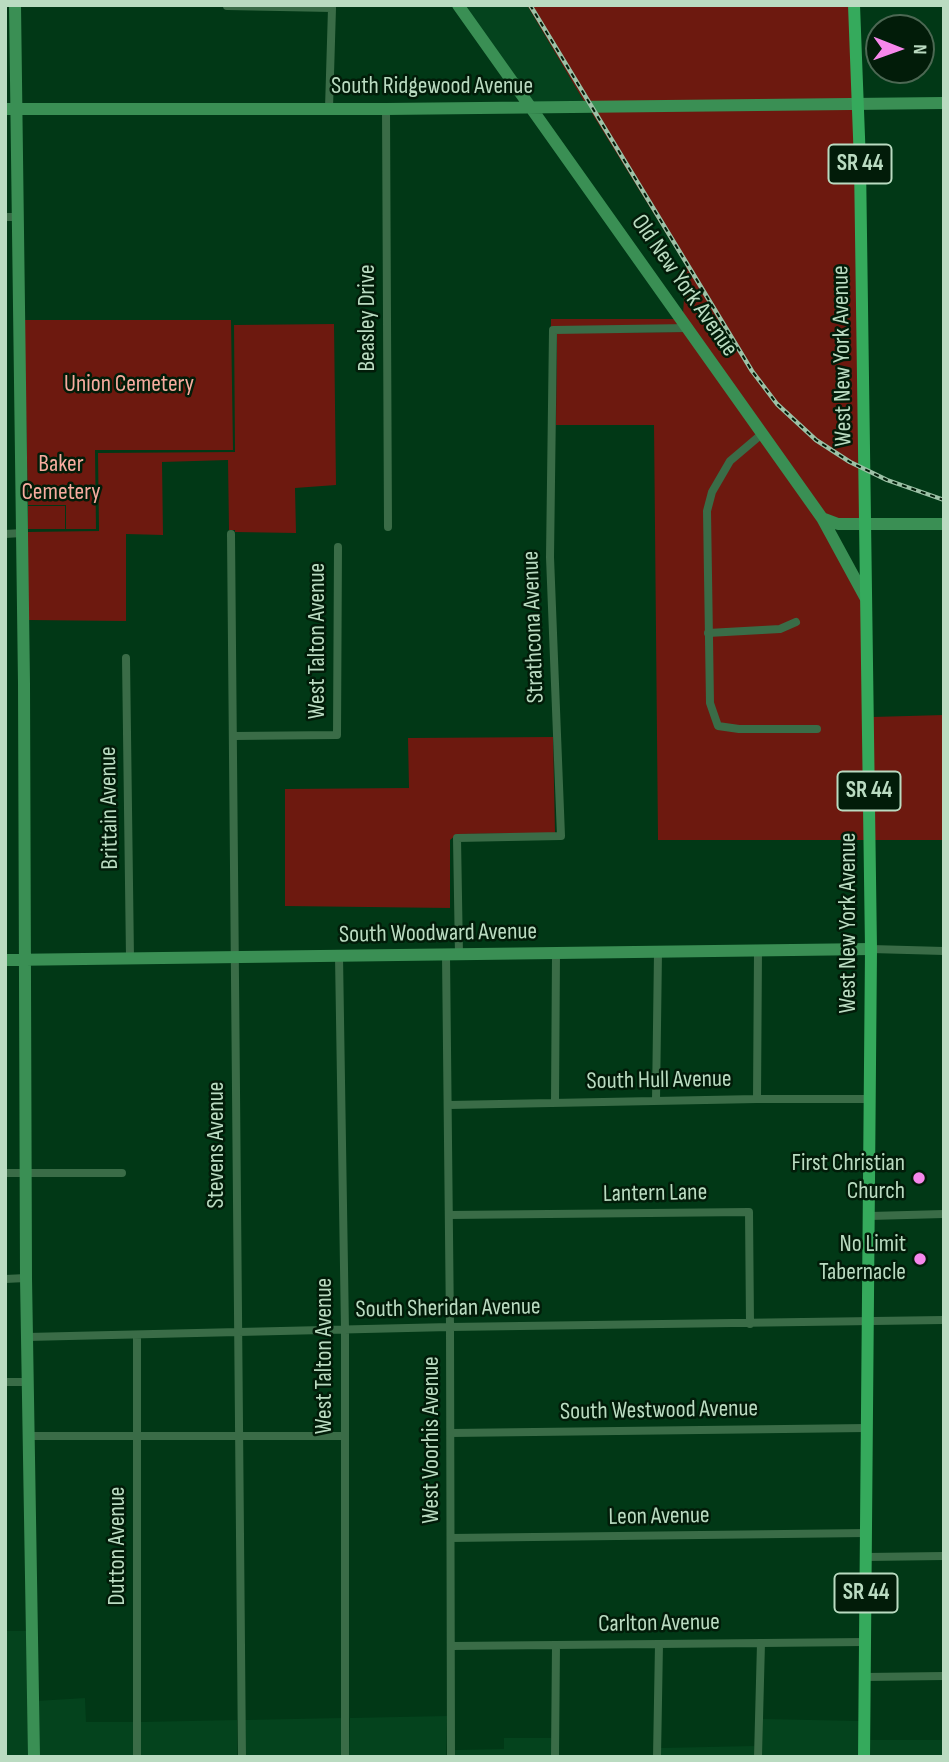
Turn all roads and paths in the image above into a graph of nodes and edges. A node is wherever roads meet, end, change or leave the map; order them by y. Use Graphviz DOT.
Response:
graph roads {
  1 [pos="15,5"];
  2 [pos="458,5"];
  3 [pos="853,5"];
  4 [pos="227,6"];
  5 [pos="944,103"];
  6 [pos="859,104"];
  7 [pos="532,107"];
  8 [pos="329,108"];
  9 [pos="11,109"];
  10 [pos="386,109"];
  11 [pos="11,217"];
  12 [pos="689,328"];
  13 [pos="763,433"];
  14 [pos="822,518"];
  15 [pos="944,524"];
  16 [pos="865,525"];
  17 [pos="388,527"];
  18 [pos="22,533"];
  19 [pos="5,534"];
  20 [pos="231,534"];
  21 [pos="338,547"];
  22 [pos="866,597"];
  23 [pos="796,622"];
  24 [pos="708,633"];
  25 [pos="126,658"];
  26 [pos="817,729"];
  27 [pos="234,736"];
  28 [pos="871,949"];
  29 [pos="758,951"];
  30 [pos="944,951"];
  31 [pos="658,952"];
  32 [pos="556,954"];
  33 [pos="453,955"];
  34 [pos="339,956"];
  35 [pos="236,957"];
  36 [pos="25,958"];
  37 [pos="130,958"];
  38 [pos="5,960"];
  39 [pos="757,1098"];
  40 [pos="870,1099"];
  41 [pos="656,1100"];
  42 [pos="555,1102"];
  43 [pos="449,1105"];
  44 [pos="5,1173"];
  45 [pos="25,1173"];
  46 [pos="122,1173"];
  47 [pos="944,1214"];
  48 [pos="449,1215"];
  49 [pos="870,1216"];
  50 [pos="26,1278"];
  51 [pos="5,1279"];
  52 [pos="944,1320"];
  53 [pos="869,1321"];
  54 [pos="750,1324"];
  55 [pos="450,1327"];
  56 [pos="345,1330"];
  57 [pos="239,1333"];
  58 [pos="136,1335"];
  59 [pos="27,1337"];
  60 [pos="5,1382"];
  61 [pos="27,1382"];
  62 [pos="867,1428"];
  63 [pos="451,1433"];
  64 [pos="28,1436"];
  65 [pos="345,1436"];
  66 [pos="137,1437"];
  67 [pos="239,1437"];
  68 [pos="867,1533"];
  69 [pos="451,1538"];
  70 [pos="944,1556"];
  71 [pos="866,1557"];
  72 [pos="865,1642"];
  73 [pos="761,1643"];
  74 [pos="556,1644"];
  75 [pos="659,1644"];
  76 [pos="452,1646"];
  77 [pos="944,1676"];
  78 [pos="865,1677"];
  79 [pos="34,1757"];
  80 [pos="137,1757"];
  81 [pos="242,1757"];
  82 [pos="345,1757"];
  83 [pos="450,1757"];
  84 [pos="555,1757"];
  85 [pos="657,1757"];
  86 [pos="758,1757"];
  87 [pos="864,1757"];
  1 -- 9 [label="street"];
  2 -- 7 [label="street, Old New York Avenue"];
  3 -- 6 [label="main road, West New York Avenue / SR 44"];
  4 -- 8 [label="street"];
  5 -- 6 [label="street, South Ridgewood Avenue"];
  6 -- 7 [label="street, South Ridgewood Avenue"];
  6 -- 16 [label="main road, West New York Avenue / SR 44"];
  7 -- 10 [label="street, South Ridgewood Avenue"];
  7 -- 12 [label="street, Old New York Avenue"];
  8 -- 9 [label="street, South Ridgewood Avenue"];
  8 -- 10 [label="street, South Ridgewood Avenue"];
  9 -- 11 [label="street"];
  10 -- 17 [label="street, Beasley Drive"];
  11 -- 18 [label="street"];
  12 -- 13 [label="street, Old New York Avenue"];
  12 -- 33 [label="street, Strathcona Avenue"];
  13 -- 14 [label="street, Old New York Avenue"];
  13 -- 24 [label="street"];
  14 -- 16 [label="street"];
  14 -- 22 [label="street, Old New York Avenue"];
  15 -- 16 [label="street"];
  16 -- 22 [label="main road, West New York Avenue / SR 44"];
  18 -- 19 [label="street"];
  18 -- 36 [label="street"];
  20 -- 27 [label="street, Stevens Avenue"];
  21 -- 27 [label="street, West Talton Avenue"];
  22 -- 28 [label="main road, West New York Avenue / SR 44"];
  23 -- 24 [label="street"];
  24 -- 26 [label="street"];
  25 -- 37 [label="street, Brittain Avenue"];
  27 -- 35 [label="street, Stevens Avenue"];
  28 -- 29 [label="street, South Woodward Avenue"];
  28 -- 30 [label="street"];
  28 -- 40 [label="main road, West New York Avenue / SR 44"];
  29 -- 31 [label="street, South Woodward Avenue"];
  29 -- 39 [label="street"];
  31 -- 32 [label="street, South Woodward Avenue"];
  31 -- 41 [label="street"];
  32 -- 33 [label="street, South Woodward Avenue"];
  32 -- 42 [label="street"];
  33 -- 34 [label="street, South Woodward Avenue"];
  33 -- 43 [label="street, West Voorhis Avenue"];
  34 -- 35 [label="street, South Woodward Avenue"];
  34 -- 56 [label="street, West Talton Avenue"];
  35 -- 37 [label="street, South Woodward Avenue"];
  35 -- 57 [label="street, Stevens Avenue"];
  36 -- 37 [label="street, South Woodward Avenue"];
  36 -- 38 [label="street, South Woodward Avenue"];
  36 -- 45 [label="street"];
  39 -- 40 [label="street, South Hull Avenue"];
  39 -- 41 [label="street, South Hull Avenue"];
  40 -- 49 [label="main road, West New York Avenue / SR 44"];
  41 -- 42 [label="street, South Hull Avenue"];
  42 -- 43 [label="street, South Hull Avenue"];
  43 -- 48 [label="street, West Voorhis Avenue"];
  44 -- 45 [label="street"];
  45 -- 46 [label="street"];
  45 -- 50 [label="street"];
  47 -- 49 [label="street"];
  48 -- 54 [label="street, Lantern Lane"];
  48 -- 55 [label="street, West Voorhis Avenue"];
  49 -- 53 [label="main road, West New York Avenue / SR 44"];
  50 -- 51 [label="street"];
  50 -- 59 [label="street"];
  52 -- 53 [label="street, South Sheridan Avenue"];
  53 -- 54 [label="street, South Sheridan Avenue"];
  53 -- 62 [label="main road, West New York Avenue / SR 44"];
  54 -- 55 [label="street, South Sheridan Avenue"];
  55 -- 56 [label="street, South Sheridan Avenue"];
  55 -- 63 [label="street, West Voorhis Avenue"];
  56 -- 57 [label="street, South Sheridan Avenue"];
  56 -- 65 [label="street, West Talton Avenue"];
  57 -- 58 [label="street, South Sheridan Avenue"];
  57 -- 67 [label="street, Stevens Avenue"];
  58 -- 59 [label="street, South Sheridan Avenue"];
  58 -- 66 [label="street, Dutton Avenue"];
  59 -- 61 [label="street"];
  60 -- 61 [label="street"];
  61 -- 64 [label="street"];
  62 -- 63 [label="street, South Westwood Avenue"];
  62 -- 68 [label="main road, West New York Avenue / SR 44"];
  63 -- 69 [label="street, West Voorhis Avenue"];
  64 -- 66 [label="street"];
  64 -- 79 [label="street"];
  65 -- 67 [label="street"];
  65 -- 82 [label="street, West Talton Avenue"];
  66 -- 67 [label="street"];
  66 -- 80 [label="street, Dutton Avenue"];
  67 -- 81 [label="street, Stevens Avenue"];
  68 -- 69 [label="street, Leon Avenue"];
  68 -- 71 [label="main road, West New York Avenue / SR 44"];
  69 -- 76 [label="street, West Voorhis Avenue"];
  70 -- 71 [label="street"];
  71 -- 72 [label="main road, West New York Avenue / SR 44"];
  72 -- 73 [label="street, Carlton Avenue"];
  72 -- 78 [label="main road, West New York Avenue / SR 44"];
  73 -- 75 [label="street, Carlton Avenue"];
  73 -- 86 [label="street"];
  74 -- 75 [label="street, Carlton Avenue"];
  74 -- 76 [label="street, Carlton Avenue"];
  74 -- 84 [label="street"];
  75 -- 85 [label="street"];
  76 -- 83 [label="street, West Voorhis Avenue"];
  77 -- 78 [label="street"];
  78 -- 87 [label="main road, West New York Avenue / SR 44"];
}
